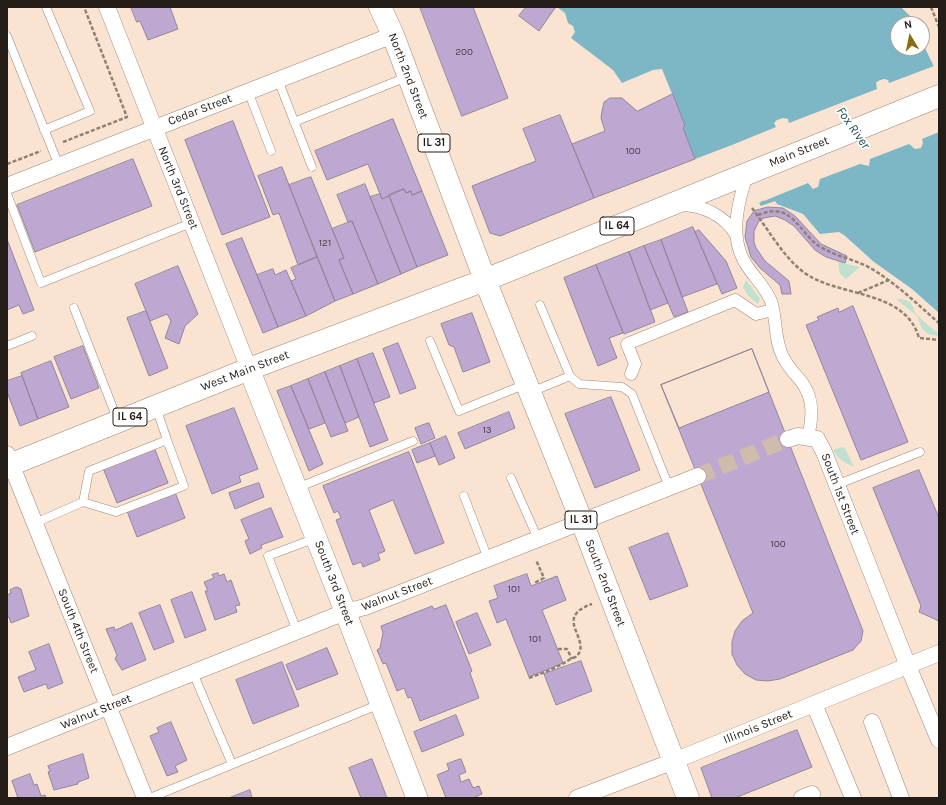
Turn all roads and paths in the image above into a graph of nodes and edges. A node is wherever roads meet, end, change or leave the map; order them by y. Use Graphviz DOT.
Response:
graph roads {
  1 [pos="46,7"];
  2 [pos="107,7"];
  3 [pos="380,7"];
  4 [pos="931,7"];
  5 [pos="939,27"];
  6 [pos="393,35"];
  7 [pos="7,36"];
  8 [pos="408,77"];
  9 [pos="278,80"];
  10 [pos="248,92"];
  11 [pos="939,96"];
  12 [pos="294,122"];
  13 [pos="154,128"];
  14 [pos="44,130"];
  15 [pos="271,151"];
  16 [pos="59,166"];
  17 [pos="312,167"];
  18 [pos="748,172"];
  19 [pos="7,186"];
  20 [pos="7,194"];
  21 [pos="749,203"];
  22 [pos="669,205"];
  23 [pos="758,216"];
  24 [pos="191,223"];
  25 [pos="736,235"];
  26 [pos="485,280"];
  27 [pos="889,280"];
  28 [pos="857,293"];
  29 [pos="540,305"];
  30 [pos="74,308"];
  31 [pos="773,310"];
  32 [pos="939,323"];
  33 [pos="32,336"];
  34 [pos="939,340"];
  35 [pos="430,341"];
  36 [pos="7,346"];
  37 [pos="249,369"];
  38 [pos="631,374"];
  39 [pos="570,376"];
  40 [pos="528,388"];
  41 [pos="156,407"];
  42 [pos="118,422"];
  43 [pos="808,436"];
  44 [pos="788,439"];
  45 [pos="167,440"];
  46 [pos="413,441"];
  47 [pos="920,452"];
  48 [pos="8,462"];
  49 [pos="698,476"];
  50 [pos="511,478"];
  51 [pos="836,485"];
  52 [pos="669,487"];
  53 [pos="297,488"];
  54 [pos="464,496"];
  55 [pos="83,502"];
  56 [pos="582,522"];
  57 [pos="35,523"];
  58 [pos="316,538"];
  59 [pos="538,539"];
  60 [pos="488,559"];
  61 [pos="536,560"];
  62 [pos="536,584"];
  63 [pos="592,604"];
  64 [pos="345,612"];
  65 [pos="297,631"];
  66 [pos="563,645"];
  67 [pos="565,648"];
  68 [pos="558,649"];
  69 [pos="939,653"];
  70 [pos="572,659"];
  71 [pos="908,666"];
  72 [pos="193,673"];
  73 [pos="529,678"];
  74 [pos="380,704"];
  75 [pos="814,704"];
  76 [pos="108,707"];
  77 [pos="872,722"];
  78 [pos="939,740"];
  79 [pos="7,747"];
  80 [pos="674,761"];
  81 [pos="232,764"];
  82 [pos="145,798"];
  83 [pos="150,798"];
  84 [pos="416,798"];
  85 [pos="577,798"];
  86 [pos="688,798"];
  87 [pos="853,798"];
  88 [pos="901,798"];
  1 -- 14 [label="lane"];
  2 -- 13 [label="street, North 3rd Street"];
  3 -- 6 [label="main road, North 2nd Street / IL 31"];
  4 -- 5 [label="path"];
  6 -- 8 [label="main road, North 2nd Street / IL 31"];
  6 -- 9 [label="street, Cedar Street"];
  7 -- 14 [label="lane"];
  8 -- 12 [label="lane"];
  8 -- 26 [label="main road, North 2nd Street / IL 31"];
  9 -- 10 [label="street, Cedar Street"];
  9 -- 12 [label="lane"];
  10 -- 13 [label="street, Cedar Street"];
  10 -- 15 [label="lane"];
  11 -- 18 [label="main road, Main Street / IL 64"];
  12 -- 17 [label="lane"];
  13 -- 16 [label="street, Cedar Street"];
  13 -- 24 [label="street, North 3rd Street"];
  14 -- 16 [label="lane"];
  16 -- 19 [label="street, Cedar Street"];
  18 -- 22 [label="main road, IL 64"];
  18 -- 25 [label="street"];
  20 -- 24 [label="lane"];
  21 -- 23 [label="path"];
  22 -- 25 [label="street"];
  22 -- 26 [label="main road, IL 64"];
  23 -- 27 [label="path"];
  23 -- 28 [label="path"];
  24 -- 37 [label="street, North 3rd Street"];
  25 -- 31 [label="street"];
  26 -- 37 [label="main road, West Main Street / IL 64"];
  26 -- 40 [label="main road, South 2nd Street / IL 31"];
  27 -- 28 [label="path"];
  27 -- 32 [label="path"];
  28 -- 34 [label="path"];
  29 -- 39 [label="lane"];
  30 -- 42 [label="lane"];
  31 -- 38 [label="street"];
  31 -- 43 [label="street"];
  33 -- 36 [label="lane"];
  35 -- 40 [label="lane"];
  37 -- 41 [label="main road, West Main Street / IL 64"];
  37 -- 53 [label="street, South 3rd Street"];
  39 -- 40 [label="lane"];
  39 -- 52 [label="lane"];
  40 -- 56 [label="main road, South 2nd Street / IL 31"];
  41 -- 42 [label="main road, West Main Street / IL 64"];
  41 -- 45 [label="lane"];
  42 -- 48 [label="main road, West Main Street / IL 64"];
  43 -- 44 [label="street"];
  43 -- 51 [label="street, South 1st Street"];
  45 -- 55 [label="lane"];
  45 -- 55 [label="lane"];
  46 -- 53 [label="lane"];
  47 -- 51 [label="lane"];
  48 -- 57 [label="street, South 4th Street"];
  49 -- 52 [label="street, Walnut Street"];
  50 -- 59 [label="lane"];
  51 -- 71 [label="street, South 1st Street"];
  52 -- 56 [label="street, Walnut Street"];
  53 -- 58 [label="street, South 3rd Street"];
  54 -- 60 [label="lane"];
  55 -- 57 [label="lane"];
  56 -- 59 [label="street, Walnut Street"];
  56 -- 80 [label="main road, South 2nd Street / IL 31"];
  57 -- 76 [label="street, South 4th Street"];
  58 -- 64 [label="street, South 3rd Street"];
  58 -- 65 [label="lane"];
  59 -- 60 [label="street, Walnut Street"];
  60 -- 64 [label="street, Walnut Street"];
  61 -- 62 [label="path"];
  63 -- 70 [label="path"];
  64 -- 65 [label="street, Walnut Street"];
  64 -- 74 [label="street, South 3rd Street"];
  65 -- 72 [label="street, Walnut Street"];
  66 -- 67 [label="path"];
  67 -- 68 [label="path"];
  67 -- 70 [label="path"];
  69 -- 71 [label="street, Illinois Street"];
  70 -- 73 [label="path"];
  71 -- 75 [label="street, Illinois Street"];
  71 -- 78 [label="street, South 1st Street"];
  72 -- 76 [label="street, Walnut Street"];
  72 -- 81 [label="lane"];
  74 -- 81 [label="lane"];
  74 -- 84 [label="street, South 3rd Street"];
  75 -- 80 [label="street, Illinois Street"];
  75 -- 87 [label="street"];
  76 -- 79 [label="street, Walnut Street"];
  76 -- 82 [label="street, South 4th Street"];
  77 -- 88 [label="street"];
  80 -- 85 [label="street, Illinois Street"];
  80 -- 86 [label="main road, South 2nd Street / IL 31"];
  81 -- 83 [label="lane"];
}
